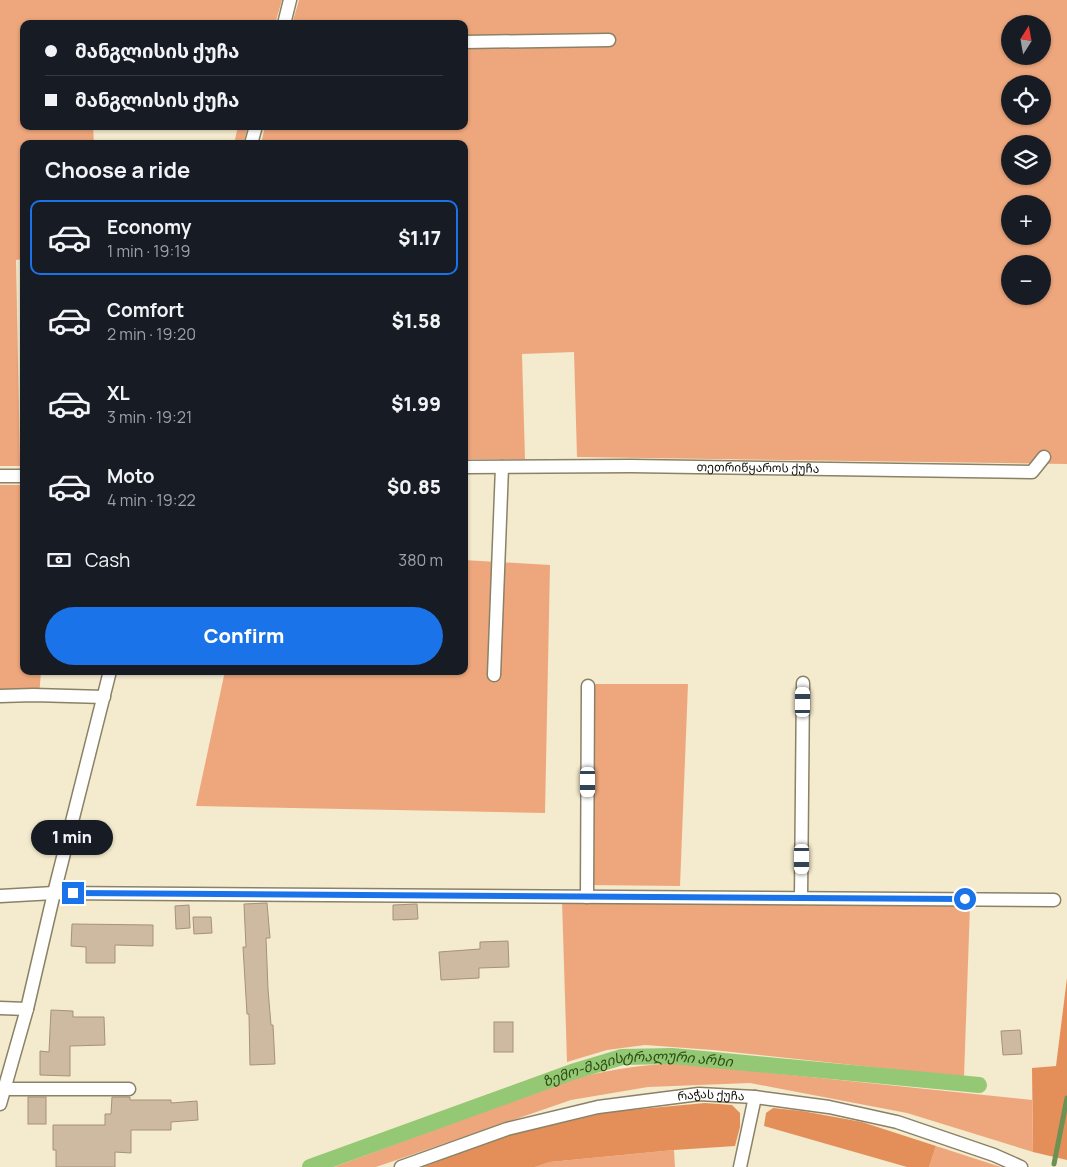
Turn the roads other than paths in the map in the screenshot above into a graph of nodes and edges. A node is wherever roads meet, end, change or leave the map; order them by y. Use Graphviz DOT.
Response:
graph roads {
  1 [pos="290,0"];
  2 [pos="285,20"];
  3 [pos="609,40"];
  4 [pos="468,42"];
  5 [pos="1044,457"];
  6 [pos="468,467"];
  7 [pos="502,467"];
  8 [pos="0,476"];
  9 [pos="20,476"];
  10 [pos="109,675"];
  11 [pos="494,675"];
  12 [pos="803,683"];
  13 [pos="588,686"];
  14 [pos="0,696"];
  15 [pos="104,697"];
  16 [pos="54,893"];
  17 [pos="0,896"];
  18 [pos="588,897"];
  19 [pos="801,898"];
  20 [pos="1054,900"];
  21 [pos="0,1008"];
  22 [pos="27,1009"];
  23 [pos="4,1089"];
  24 [pos="129,1089"];
  25 [pos="755,1097"];
  26 [pos="0,1104"];
  27 [pos="401,1167"];
  28 [pos="740,1167"];
  29 [pos="1021,1167"];
  1 -- 2 [label="street"];
  3 -- 4 [label="street"];
  5 -- 7 [label="street, თეთრიწყაროს ქუჩა"];
  6 -- 7 [label="street, თეთრიწყაროს ქუჩა"];
  7 -- 11 [label="street"];
  8 -- 9 [label="street"];
  10 -- 15 [label="street"];
  12 -- 19 [label="street"];
  13 -- 18 [label="street"];
  14 -- 15 [label="street"];
  15 -- 16 [label="street"];
  16 -- 17 [label="street"];
  16 -- 18 [label="street"];
  16 -- 22 [label="street"];
  18 -- 19 [label="street"];
  19 -- 20 [label="street"];
  21 -- 22 [label="street"];
  22 -- 23 [label="street"];
  23 -- 24 [label="street"];
  23 -- 26 [label="street"];
  25 -- 27 [label="street, რაჭას ქუჩა"];
  25 -- 28 [label="street"];
  25 -- 29 [label="street, რაჭას ქუჩა"];
}
